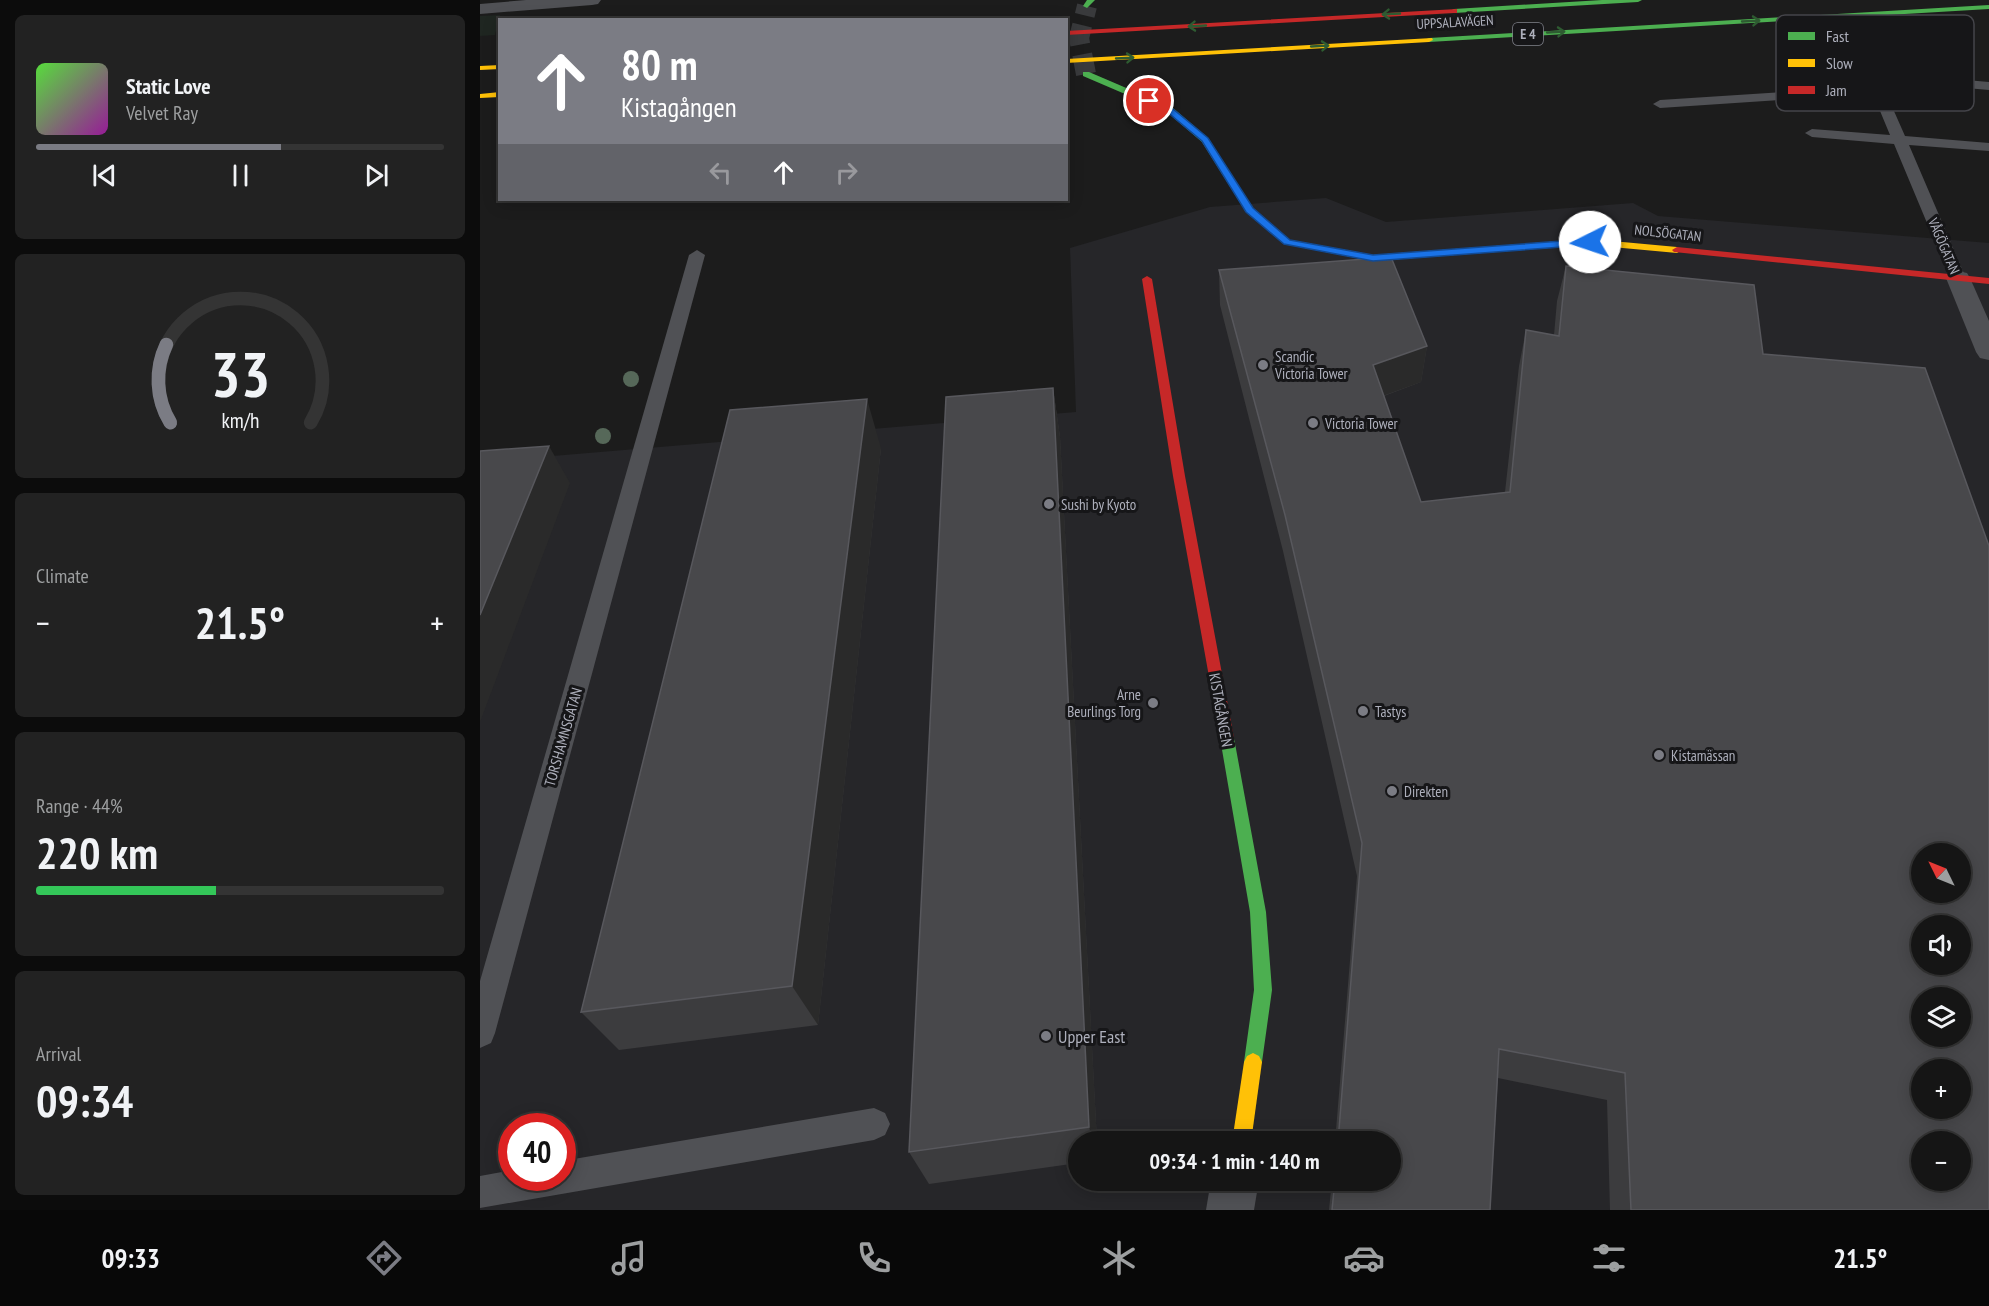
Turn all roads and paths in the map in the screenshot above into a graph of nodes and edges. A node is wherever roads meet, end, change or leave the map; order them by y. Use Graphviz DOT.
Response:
graph roads {
  1 [pos="592,0"];
  2 [pos="1638,0"];
  3 [pos="1989,7"];
  4 [pos="480,9"];
  5 [pos="1852,15"];
  6 [pos="1776,19"];
  7 [pos="1068,33"];
  8 [pos="1068,61"];
  9 [pos="498,67"];
  10 [pos="480,68"];
  11 [pos="1086,74"];
  12 [pos="1974,85"];
  13 [pos="1989,86"];
  14 [pos="498,94"];
  15 [pos="480,96"];
  16 [pos="1776,97"];
  17 [pos="1660,104"];
  18 [pos="1887,111"];
  19 [pos="1812,133"];
  20 [pos="1899,140"];
  21 [pos="1989,147"];
  22 [pos="697,255"];
  23 [pos="1958,278"];
  24 [pos="1146,279"];
  25 [pos="1989,281"];
  26 [pos="1989,352"];
  27 [pos="480,1033"];
  28 [pos="873,1124"];
  29 [pos="1243,1131"];
  30 [pos="576,1176"];
  31 [pos="498,1189"];
  32 [pos="1233,1191"];
  33 [pos="480,1192"];
  34 [pos="1230,1210"];
  1 -- 4 [label="street"];
  2 -- 7 [label="main road, UPPSALAVÄGEN / E 4, one-way"];
  5 -- 3 [label="main road, UPPSALAVÄGEN / E 4, one-way"];
  8 -- 6 [label="main road, UPPSALAVÄGEN / E 4, one-way"];
  9 -- 10 [label="main road"];
  11 -- 23 [label="main road, NOLSÖGATAN"];
  12 -- 13 [label="lane"];
  14 -- 15 [label="main road"];
  16 -- 17 [label="lane"];
  18 -- 20 [label="lane, VÅGÖGATAN"];
  19 -- 20 [label="lane"];
  20 -- 21 [label="lane"];
  20 -- 23 [label="lane, VÅGÖGATAN"];
  22 -- 27 [label="lane, TORSHAMNSGATAN"];
  23 -- 25 [label="main road, NOLSÖGATAN"];
  23 -- 26 [label="street, VÅGÖGATAN"];
  24 -- 29 [label="main road, KISTAGÅNGEN"];
  28 -- 30 [label="lane"];
  31 -- 33 [label="lane"];
  32 -- 34 [label="street"];
}
